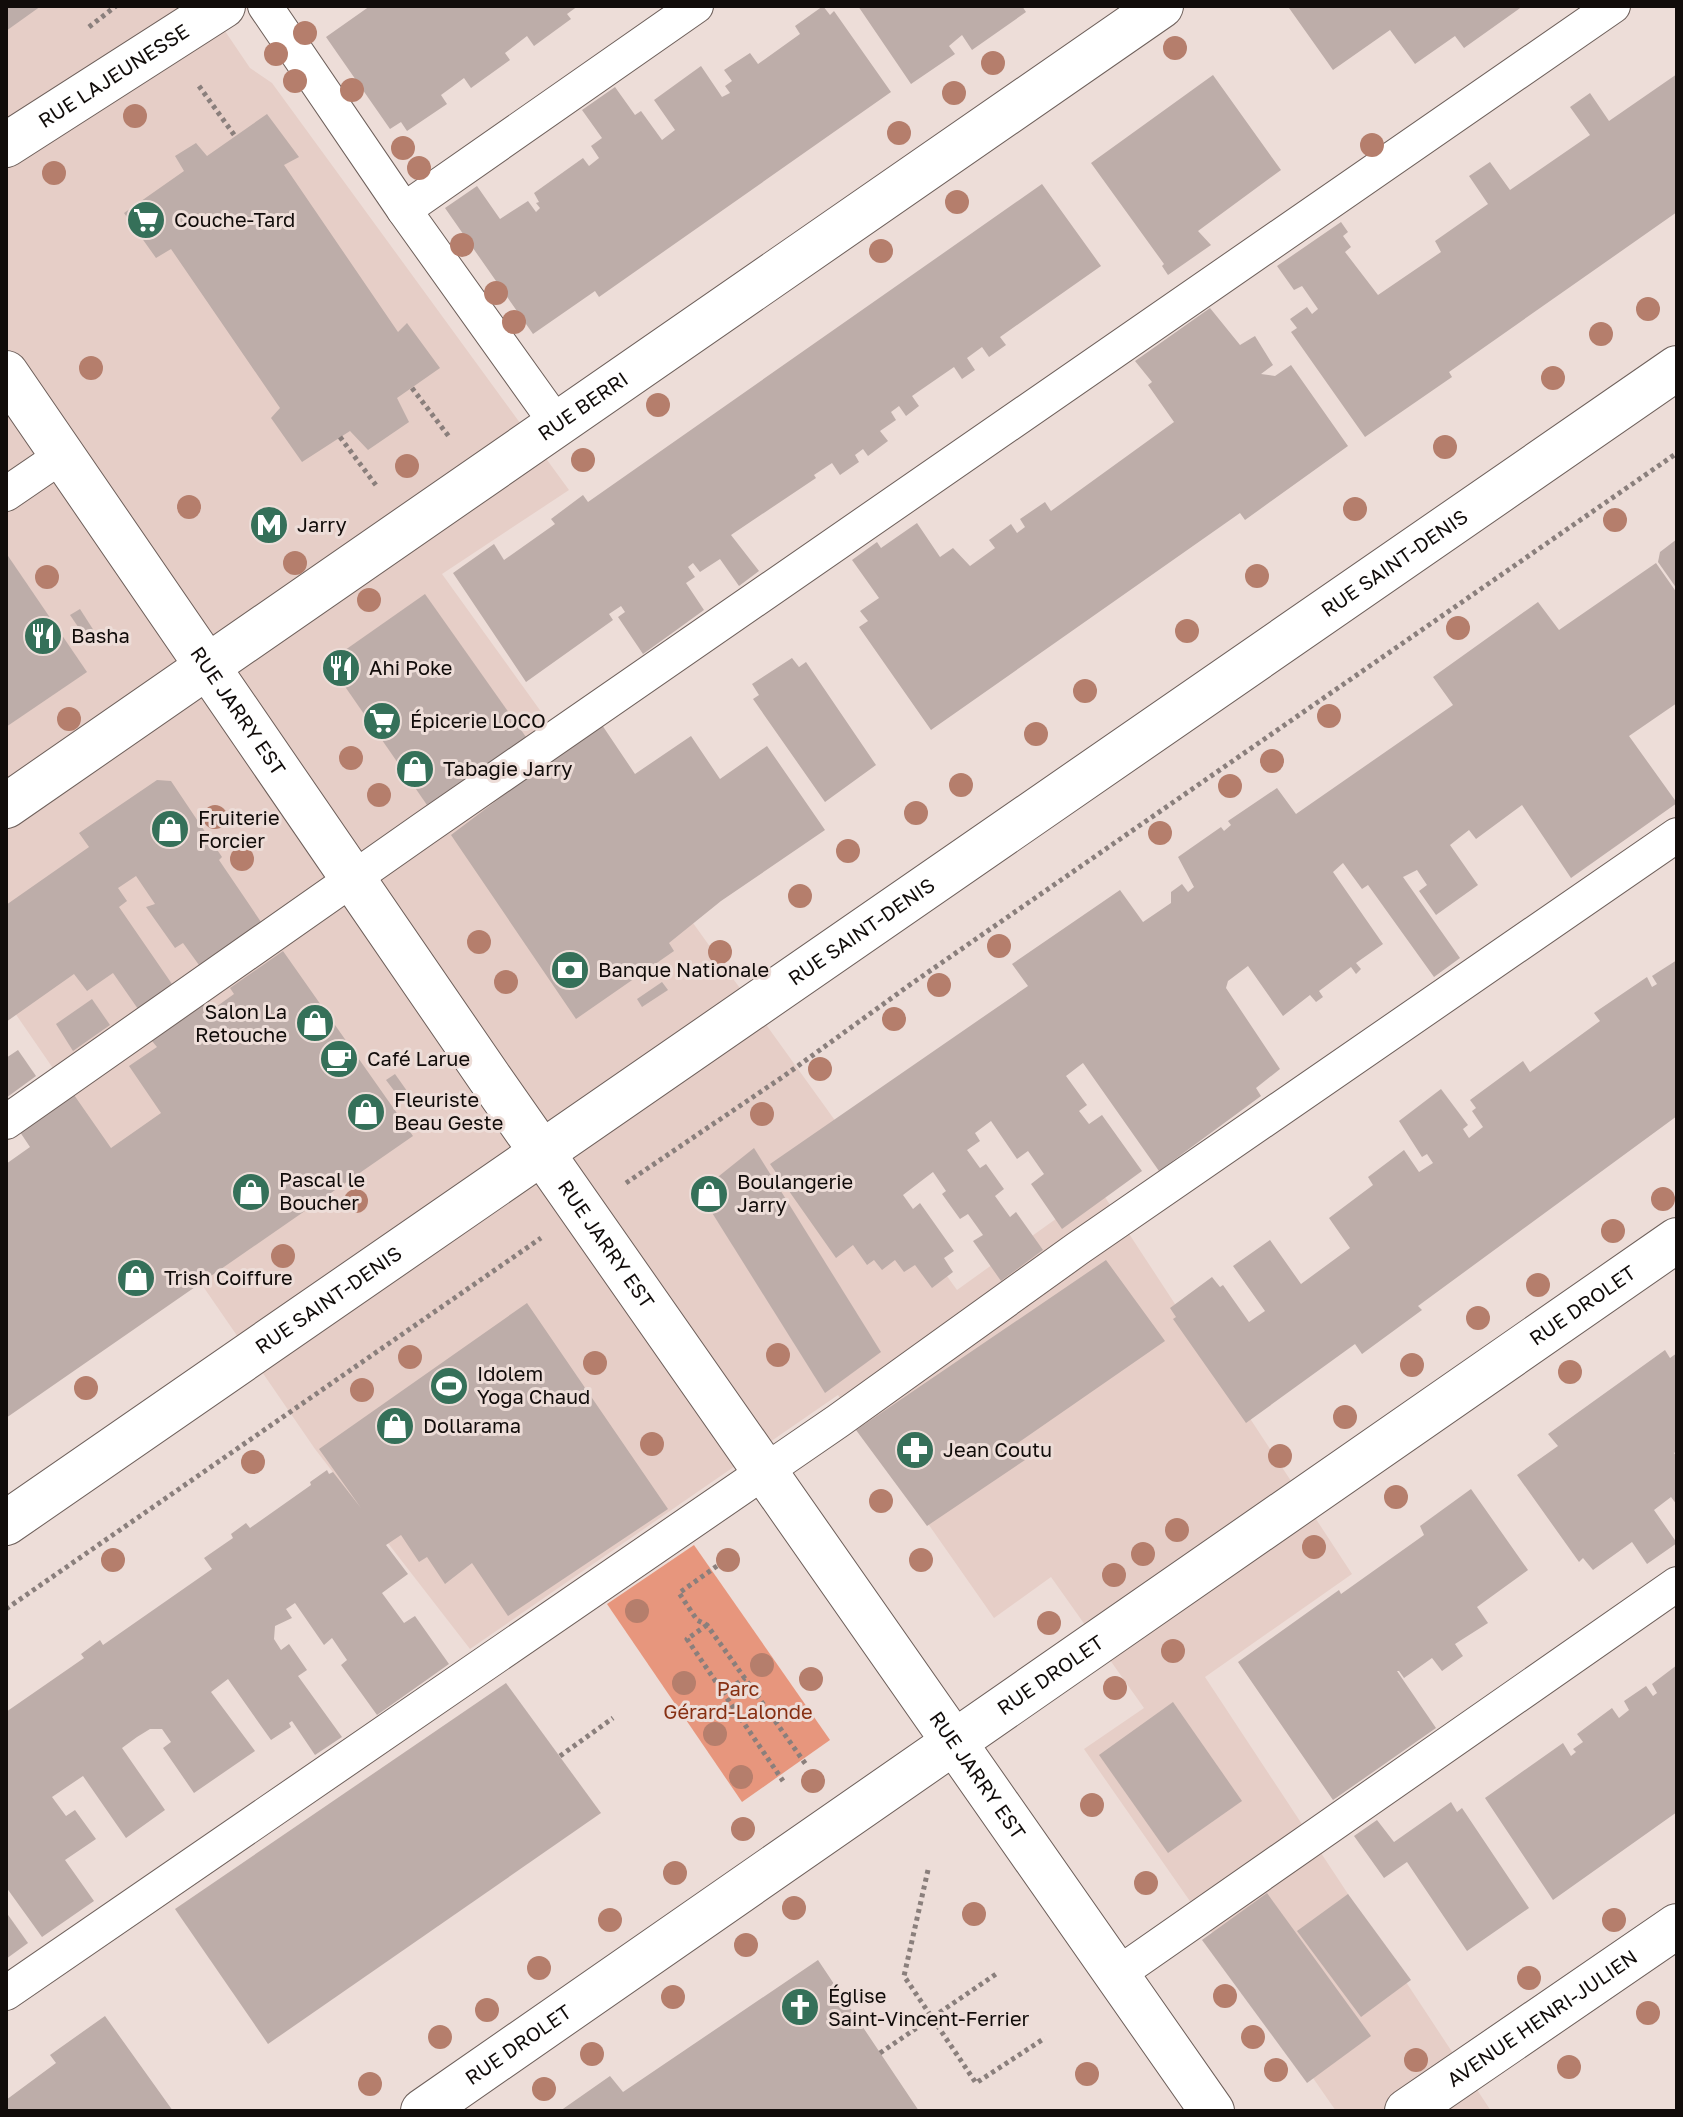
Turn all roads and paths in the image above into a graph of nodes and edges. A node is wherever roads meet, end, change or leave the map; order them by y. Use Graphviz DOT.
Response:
graph roads {
  1 [pos="223,6"];
  2 [pos="265,6"];
  3 [pos="696,6"];
  4 [pos="1161,6"];
  5 [pos="1613,6"];
  6 [pos="199,86"];
  7 [pos="235,136"];
  8 [pos="6,145"];
  9 [pos="404,210"];
  10 [pos="1677,368"];
  11 [pos="6,373"];
  12 [pos="412,388"];
  13 [pos="557,424"];
  14 [pos="340,437"];
  15 [pos="450,438"];
  16 [pos="1677,453"];
  17 [pos="63,455"];
  18 [pos="379,489"];
  19 [pos="6,494"];
  20 [pos="208,667"];
  21 [pos="6,806"];
  22 [pos="1677,835"];
  23 [pos="355,879"];
  24 [pos="6,1122"];
  25 [pos="542,1153"];
  26 [pos="656,1164"];
  27 [pos="1677,1240"];
  28 [pos="487,1273"];
  29 [pos="765,1470"];
  30 [pos="6,1523"];
  31 [pos="717,1566"];
  32 [pos="1677,1584"];
  33 [pos="6,1609"];
  34 [pos="707,1625"];
  35 [pos="745,1678"];
  36 [pos="723,1693"];
  37 [pos="613,1718"];
  38 [pos="955,1742"];
  39 [pos="560,1756"];
  40 [pos="807,1766"];
  41 [pos="783,1781"];
  42 [pos="928,1870"];
  43 [pos="1677,1926"];
  44 [pos="999,1972"];
  45 [pos="1115,1976"];
  46 [pos="6,1993"];
  47 [pos="933,2018"];
  48 [pos="1045,2038"];
  49 [pos="880,2053"];
  50 [pos="423,2111"];
  51 [pos="1212,2111"];
  52 [pos="1407,2111"];
  1 -- 8 [label="main road, RUE LAJEUNESSE"];
  2 -- 9 [label="lane"];
  3 -- 9 [label="lane"];
  4 -- 13 [label="main road, RUE BERRI"];
  5 -- 23 [label="lane"];
  6 -- 7 [label="path"];
  9 -- 13 [label="lane"];
  10 -- 25 [label="main road, RUE SAINT-DENIS"];
  11 -- 17 [label="main road, RUE JARRY EST"];
  12 -- 15 [label="path"];
  13 -- 20 [label="main road, RUE BERRI"];
  14 -- 18 [label="path"];
  16 -- 26 [label="path"];
  17 -- 19 [label="lane"];
  17 -- 20 [label="main road, RUE JARRY EST"];
  20 -- 21 [label="main road, RUE BERRI"];
  20 -- 23 [label="main road, RUE JARRY EST"];
  22 -- 29 [label="lane"];
  23 -- 24 [label="lane"];
  23 -- 25 [label="main road, RUE JARRY EST"];
  25 -- 29 [label="main road, RUE JARRY EST"];
  25 -- 30 [label="main road, RUE SAINT-DENIS"];
  27 -- 38 [label="main road, RUE DROLET"];
  28 -- 33 [label="path"];
  29 -- 38 [label="main road, RUE JARRY EST"];
  29 -- 46 [label="lane"];
  31 -- 34 [label="path"];
  32 -- 45 [label="lane"];
  34 -- 35 [label="path"];
  34 -- 36 [label="path"];
  35 -- 36 [label="path"];
  35 -- 40 [label="path"];
  36 -- 41 [label="path"];
  37 -- 39 [label="path"];
  38 -- 45 [label="main road, RUE JARRY EST"];
  38 -- 50 [label="main road, RUE DROLET"];
  42 -- 47 [label="path"];
  43 -- 52 [label="main road, AVENUE HENRI-JULIEN"];
  44 -- 47 [label="path"];
  45 -- 51 [label="main road, RUE JARRY EST"];
  47 -- 48 [label="path"];
  47 -- 49 [label="path"];
}
